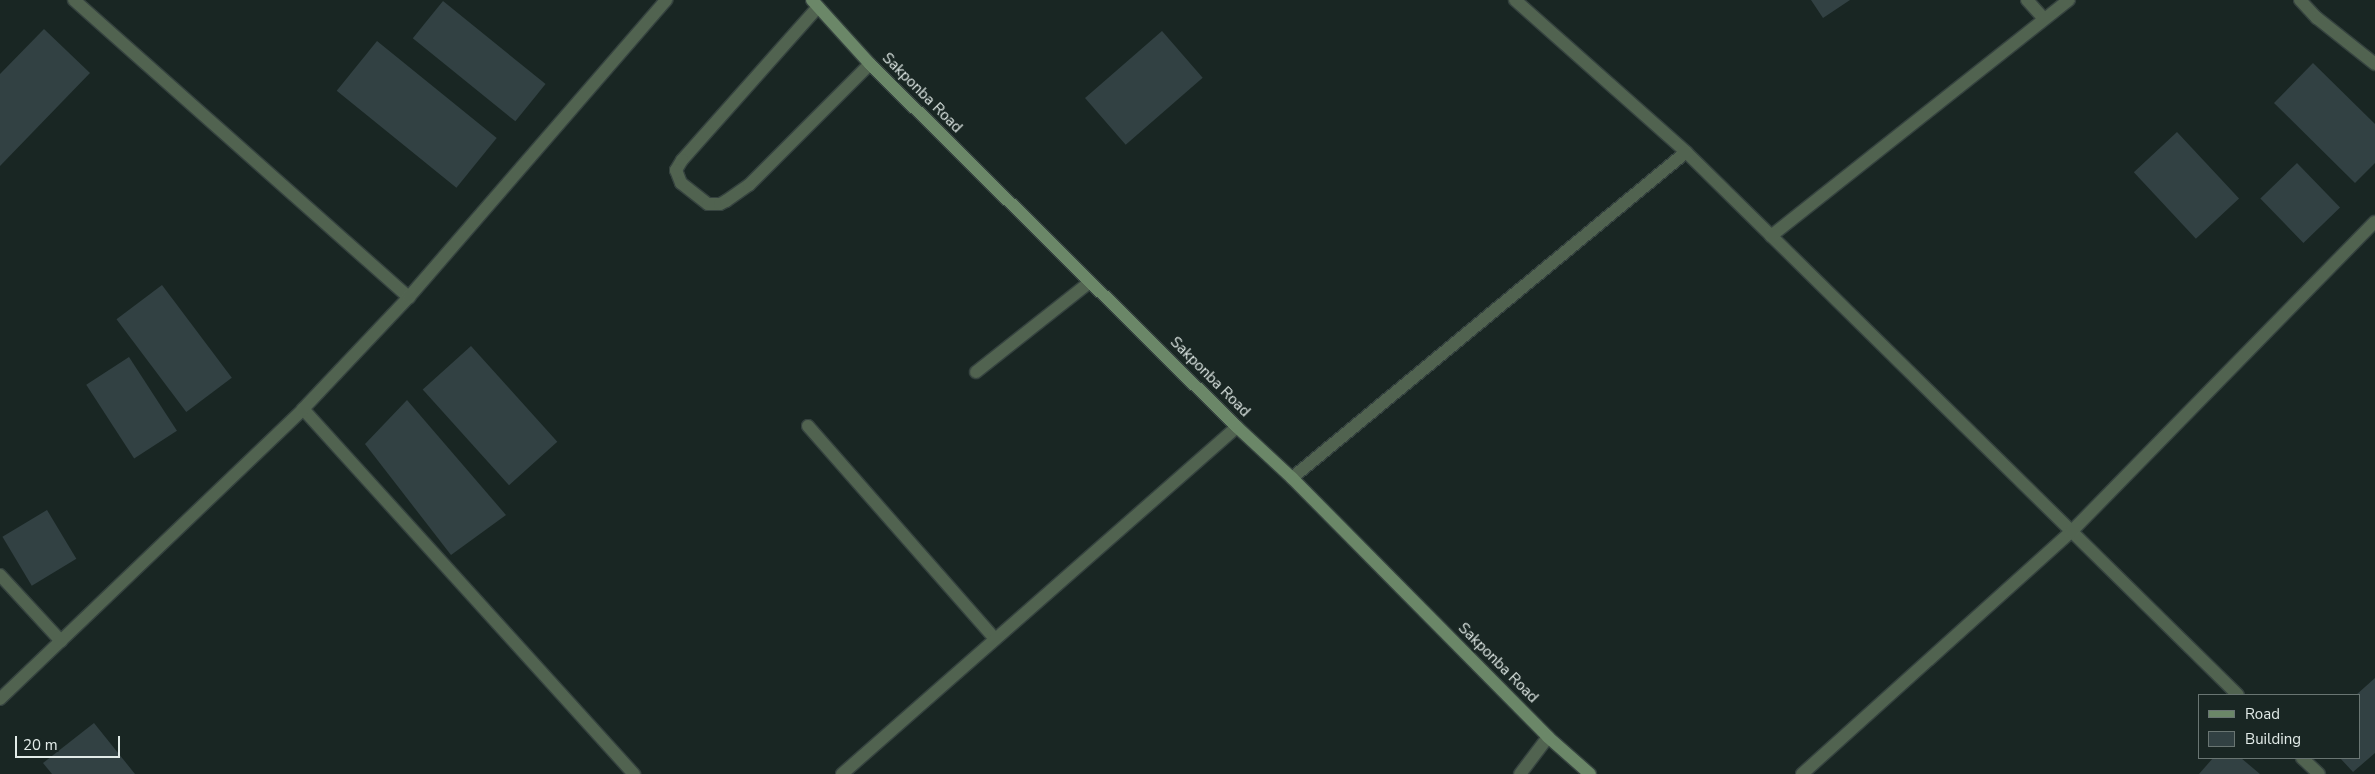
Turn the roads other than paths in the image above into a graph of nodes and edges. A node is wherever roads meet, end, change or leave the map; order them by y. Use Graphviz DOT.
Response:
graph roads {
  1 [pos="74,0"];
  2 [pos="666,0"];
  3 [pos="1515,0"];
  4 [pos="2027,0"];
  5 [pos="2069,0"];
  6 [pos="2300,0"];
  7 [pos="815,3"];
  8 [pos="2044,19"];
  9 [pos="870,64"];
  10 [pos="2375,64"];
  11 [pos="1686,152"];
  12 [pos="2375,222"];
  13 [pos="1771,236"];
  14 [pos="1090,282"];
  15 [pos="409,296"];
  16 [pos="976,372"];
  17 [pos="303,409"];
  18 [pos="808,426"];
  19 [pos="1236,427"];
  20 [pos="1292,478"];
  21 [pos="2071,532"];
  22 [pos="0,575"];
  23 [pos="61,640"];
  24 [pos="995,640"];
  25 [pos="2237,694"];
  26 [pos="0,699"];
  27 [pos="1548,736"];
  28 [pos="2303,759"];
  29 [pos="634,774"];
  30 [pos="842,774"];
  31 [pos="1520,774"];
  32 [pos="1590,774"];
  33 [pos="1802,774"];
  34 [pos="2319,774"];
  1 -- 15 [label="street"];
  2 -- 15 [label="street"];
  3 -- 11 [label="street"];
  4 -- 8 [label="street"];
  5 -- 8 [label="street"];
  6 -- 10 [label="street"];
  7 -- 9 [label="main road, Sakponba Road"];
  7 -- 9 [label="street"];
  8 -- 13 [label="street"];
  9 -- 14 [label="main road, Sakponba Road"];
  11 -- 13 [label="street"];
  11 -- 20 [label="street"];
  12 -- 21 [label="street"];
  13 -- 21 [label="street"];
  14 -- 16 [label="street"];
  14 -- 19 [label="main road, Sakponba Road"];
  15 -- 17 [label="street"];
  17 -- 23 [label="street"];
  17 -- 29 [label="street"];
  18 -- 24 [label="street"];
  19 -- 20 [label="main road, Sakponba Road"];
  19 -- 24 [label="street"];
  20 -- 27 [label="main road, Sakponba Road"];
  21 -- 25 [label="street"];
  21 -- 33 [label="street"];
  22 -- 23 [label="street"];
  23 -- 26 [label="street"];
  24 -- 30 [label="street"];
  27 -- 31 [label="street"];
  27 -- 32 [label="main road, Sakponba Road"];
  28 -- 34 [label="street"];
}
